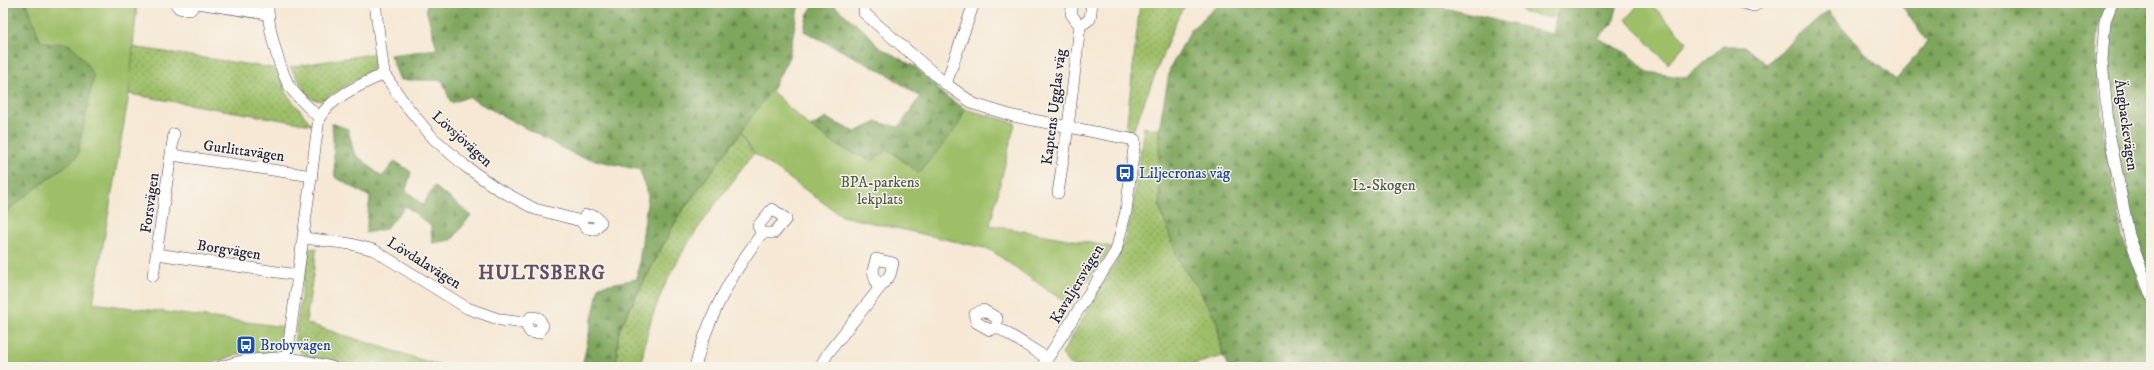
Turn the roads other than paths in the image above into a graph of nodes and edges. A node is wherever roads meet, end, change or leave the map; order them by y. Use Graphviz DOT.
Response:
graph roads {
  1 [pos="175,3"];
  2 [pos="197,3"];
  3 [pos="375,3"];
  4 [pos="974,3"];
  5 [pos="1073,3"];
  6 [pos="1089,3"];
  7 [pos="1741,3"];
  8 [pos="1758,3"];
  9 [pos="2112,3"];
  10 [pos="864,8"];
  11 [pos="268,9"];
  12 [pos="1080,26"];
  13 [pos="384,74"];
  14 [pos="946,84"];
  15 [pos="320,118"];
  16 [pos="1068,127"];
  17 [pos="174,134"];
  18 [pos="172,155"];
  19 [pos="312,176"];
  20 [pos="1058,193"];
  21 [pos="581,221"];
  22 [pos="762,233"];
  23 [pos="304,238"];
  24 [pos="157,254"];
  25 [pos="297,275"];
  26 [pos="153,276"];
  27 [pos="878,289"];
  28 [pos="2151,296"];
  29 [pos="525,323"];
  30 [pos="998,327"];
  31 [pos="287,357"];
  32 [pos="1045,363"];
  33 [pos="220,367"];
  34 [pos="332,367"];
  35 [pos="695,367"];
  36 [pos="820,367"];
  1 -- 2 [label="street"];
  2 -- 11 [label="street"];
  3 -- 13 [label="street"];
  4 -- 14 [label="street"];
  5 -- 12 [label="street"];
  6 -- 12 [label="street, Kaptens Ugglas väg"];
  7 -- 8 [label="street"];
  9 -- 28 [label="street, Ängbackevägen"];
  10 -- 14 [label="street"];
  11 -- 15 [label="street"];
  12 -- 16 [label="street, Kaptens Ugglas väg"];
  13 -- 15 [label="street"];
  13 -- 21 [label="street, Lövsjövägen"];
  14 -- 16 [label="street"];
  15 -- 19 [label="street"];
  16 -- 20 [label="street, Kaptens Ugglas väg"];
  16 -- 32 [label="street, Kavaljersvägen"];
  17 -- 18 [label="street, Forsvägen"];
  18 -- 19 [label="street, Gurlittavägen"];
  18 -- 24 [label="street, Forsvägen"];
  19 -- 23 [label="street"];
  22 -- 35 [label="street"];
  23 -- 25 [label="street"];
  23 -- 29 [label="street, Lövdalavägen"];
  24 -- 25 [label="street, Borgvägen"];
  24 -- 26 [label="street, Forsvägen"];
  25 -- 31 [label="street"];
  27 -- 36 [label="street"];
  30 -- 32 [label="street"];
  31 -- 33 [label="street"];
  31 -- 34 [label="street"];
}
